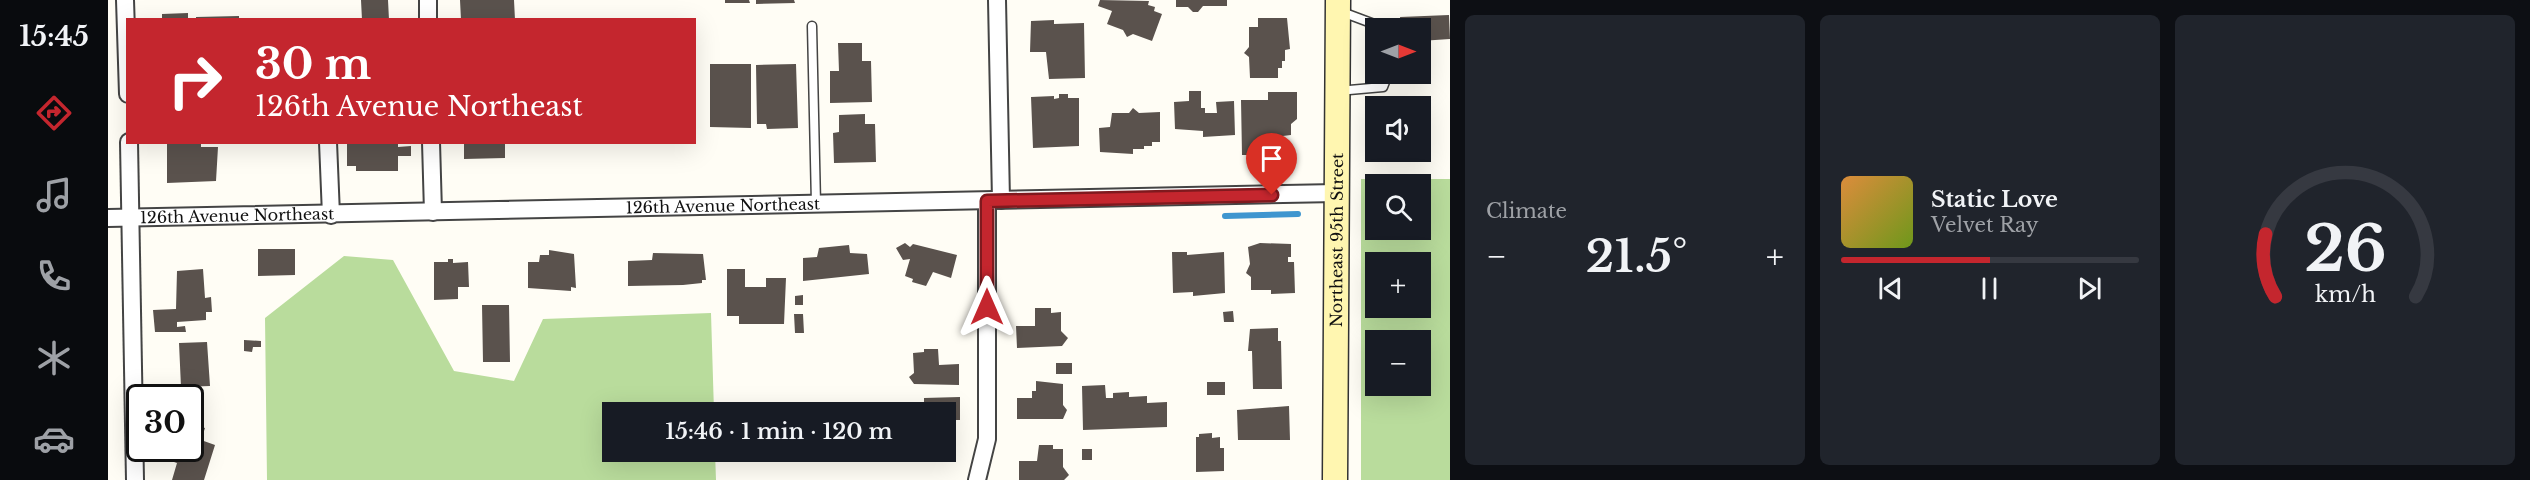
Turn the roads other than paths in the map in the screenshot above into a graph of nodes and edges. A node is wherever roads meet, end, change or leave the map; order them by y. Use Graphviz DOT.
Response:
graph roads {
  1 [pos="125,0"];
  2 [pos="428,0"];
  3 [pos="997,0"];
  4 [pos="1338,5"];
  5 [pos="428,18"];
  6 [pos="1365,19"];
  7 [pos="812,26"];
  8 [pos="126,31"];
  9 [pos="1384,84"];
  10 [pos="1338,91"];
  11 [pos="129,144"];
  12 [pos="328,144"];
  13 [pos="431,144"];
  14 [pos="1337,193"];
  15 [pos="994,201"];
  16 [pos="816,204"];
  17 [pos="433,212"];
  18 [pos="331,214"];
  19 [pos="131,217"];
  20 [pos="108,218"];
  21 [pos="135,480"];
  22 [pos="978,480"];
  23 [pos="1335,480"];
  1 -- 8 [label="street"];
  2 -- 5 [label="street"];
  3 -- 15 [label="street"];
  4 -- 6 [label="lane"];
  4 -- 10 [label="street, Northeast 95th Street"];
  7 -- 16 [label="lane"];
  9 -- 10 [label="lane"];
  10 -- 14 [label="street, Northeast 95th Street"];
  11 -- 19 [label="street"];
  12 -- 18 [label="street"];
  13 -- 17 [label="street"];
  14 -- 15 [label="street, 126th Avenue Northeast"];
  14 -- 23 [label="street, Northeast 95th Street"];
  15 -- 16 [label="street, 126th Avenue Northeast"];
  15 -- 22 [label="street"];
  16 -- 17 [label="street, 126th Avenue Northeast"];
  17 -- 18 [label="street, 126th Avenue Northeast"];
  18 -- 19 [label="street, 126th Avenue Northeast"];
  19 -- 20 [label="street, 126th Avenue Northeast"];
  19 -- 21 [label="street"];
}
